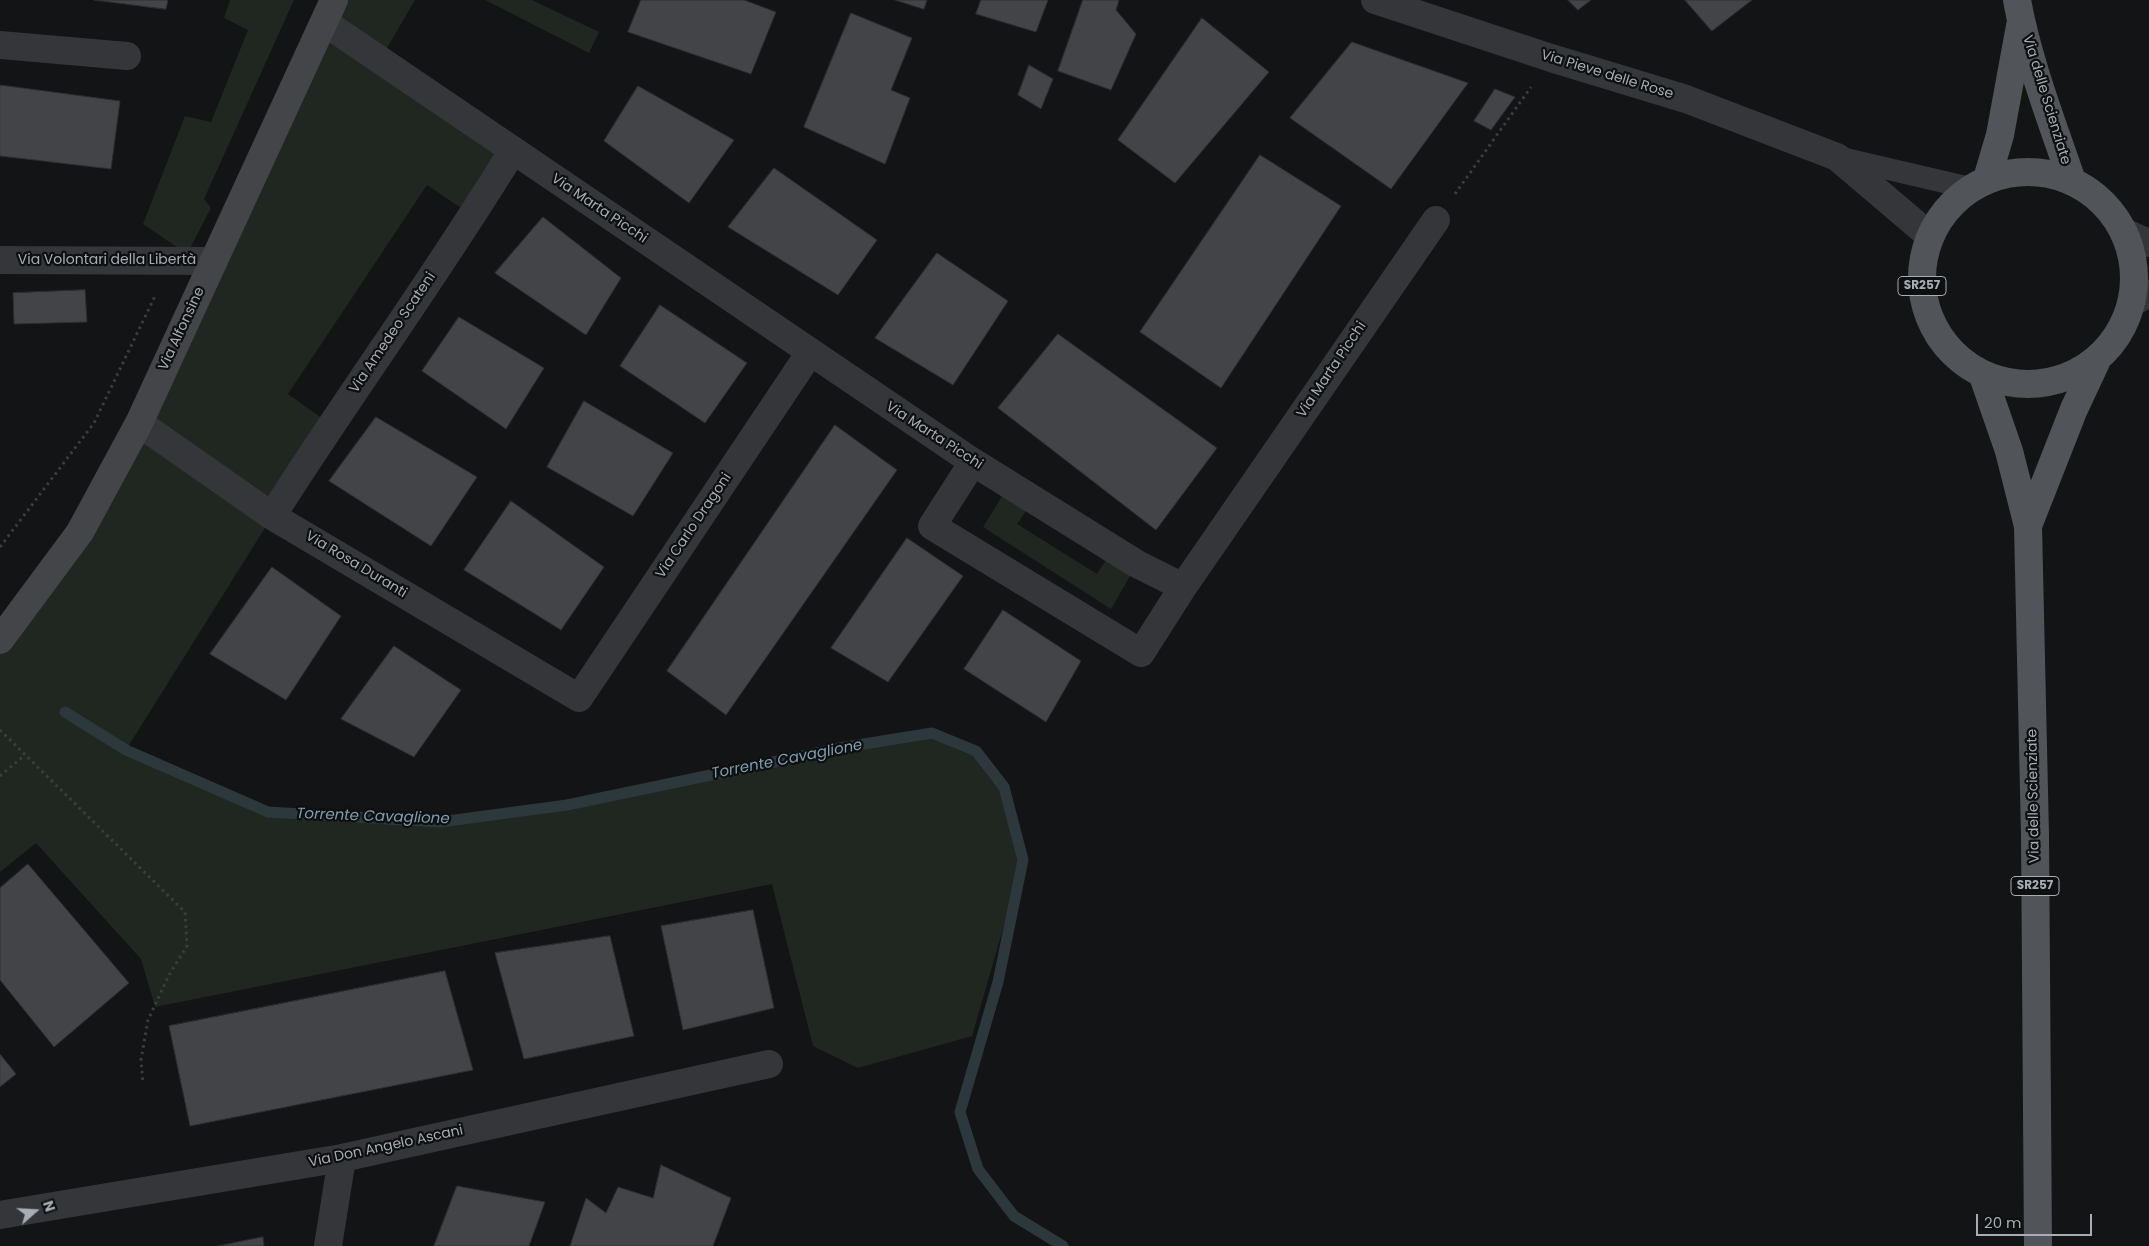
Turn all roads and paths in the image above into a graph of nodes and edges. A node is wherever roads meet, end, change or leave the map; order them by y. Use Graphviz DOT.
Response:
graph roads {
  1 [pos="1375,0"];
  2 [pos="2019,10"];
  3 [pos="329,11"];
  4 [pos="0,45"];
  5 [pos="127,56"];
  6 [pos="1551,58"];
  7 [pos="513,150"];
  8 [pos="1837,157"];
  9 [pos="2072,181"];
  10 [pos="1979,184"];
  11 [pos="1436,220"];
  12 [pos="2124,232"];
  13 [pos="1930,236"];
  14 [pos="2149,243"];
  15 [pos="0,260"];
  16 [pos="172,261"];
  17 [pos="214,261"];
  18 [pos="2141,298"];
  19 [pos="809,354"];
  20 [pos="2096,362"];
  21 [pos="1983,376"];
  22 [pos="139,423"];
  23 [pos="973,462"];
  24 [pos="272,516"];
  25 [pos="2028,526"];
  26 [pos="0,548"];
  27 [pos="1183,587"];
  28 [pos="0,640"];
  29 [pos="579,698"];
  30 [pos="0,730"];
  31 [pos="25,755"];
  32 [pos="0,776"];
  33 [pos="769,1064"];
  34 [pos="143,1084"];
  35 [pos="342,1158"];
  36 [pos="0,1215"];
  37 [pos="328,1246"];
  38 [pos="2038,1246"];
  1 -- 6 [label="street, Via Pieve delle Rose"];
  2 -- 9 [label="main road, Via delle Scienziate / SR257"];
  2 -- 10 [label="main road, Via delle Scienziate / SR257"];
  3 -- 7 [label="street, Via Marta Picchi"];
  3 -- 17 [label="main road, Via Alfonsine"];
  4 -- 5 [label="street"];
  6 -- 8 [label="street, Via Pieve delle Rose"];
  6 -- 11 [label="path"];
  7 -- 19 [label="street, Via Marta Picchi"];
  7 -- 24 [label="street, Via Amedeo Scateni"];
  8 -- 10 [label="street, Via Pieve delle Rose"];
  8 -- 13 [label="street, Via Pieve delle Rose"];
  9 -- 10 [label="main road"];
  9 -- 12 [label="main road, SR257"];
  10 -- 13 [label="main road, SR257"];
  11 -- 27 [label="street, Via Marta Picchi"];
  12 -- 14 [label="street"];
  12 -- 18 [label="main road, SR257"];
  13 -- 21 [label="main road, SR257"];
  15 -- 16 [label="street, Via Volontari della Libertà"];
  16 -- 17 [label="street, Via Volontari della Libertà"];
  16 -- 26 [label="path"];
  17 -- 22 [label="main road, Via Alfonsine"];
  18 -- 20 [label="main road, SR257"];
  19 -- 23 [label="street, Via Marta Picchi"];
  19 -- 29 [label="street, Via Carlo Dragoni"];
  20 -- 21 [label="main road"];
  20 -- 25 [label="main road, Via delle Scienziate / SR257"];
  21 -- 25 [label="main road, Via delle Scienziate / SR257"];
  22 -- 24 [label="street, Via Rosa Duranti"];
  22 -- 28 [label="main road, Via Alfonsine"];
  23 -- 27 [label="street, Via Marta Picchi"];
  23 -- 27 [label="street"];
  24 -- 29 [label="street, Via Rosa Duranti"];
  25 -- 38 [label="main road, Via delle Scienziate / SR257"];
  30 -- 31 [label="path"];
  31 -- 32 [label="path"];
  31 -- 34 [label="path"];
  33 -- 35 [label="street, Via Don Angelo Ascani"];
  35 -- 36 [label="street, Via Don Angelo Ascani"];
  35 -- 37 [label="street"];
}
